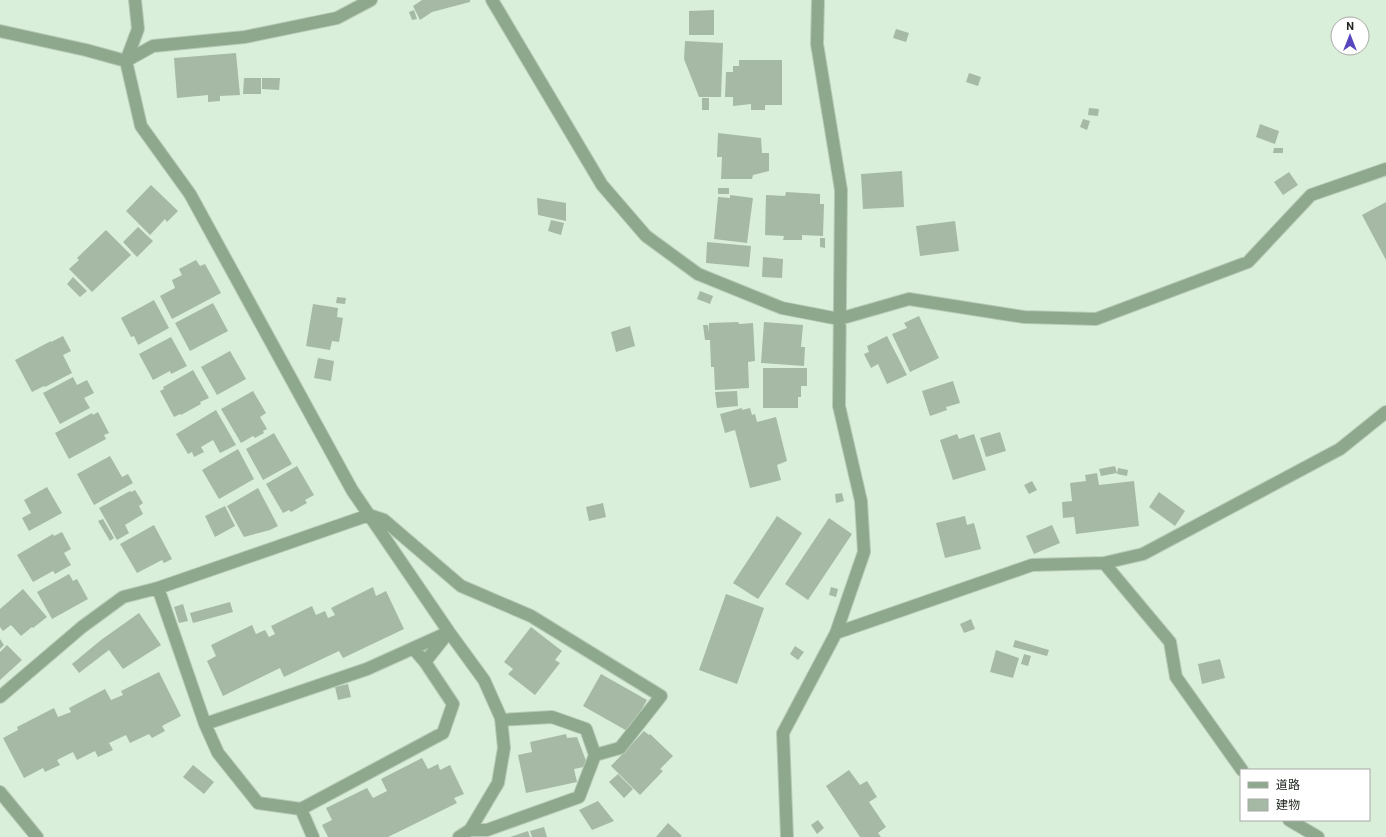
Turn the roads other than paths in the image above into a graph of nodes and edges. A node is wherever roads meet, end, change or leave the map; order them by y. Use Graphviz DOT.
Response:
graph roads {
  1 [pos="135,0"];
  2 [pos="371,0"];
  3 [pos="492,0"];
  4 [pos="818,0"];
  5 [pos="0,31"];
  6 [pos="126,61"];
  7 [pos="1386,168"];
  8 [pos="839,319"];
  9 [pos="1386,412"];
  10 [pos="369,514"];
  11 [pos="1104,563"];
  12 [pos="158,588"];
  13 [pos="449,632"];
  14 [pos="836,633"];
  15 [pos="413,648"];
  16 [pos="426,662"];
  17 [pos="0,697"];
  18 [pos="501,720"];
  19 [pos="205,724"];
  20 [pos="595,755"];
  21 [pos="1241,769"];
  22 [pos="0,792"];
  23 [pos="301,809"];
  24 [pos="1291,821"];
  25 [pos="470,830"];
  26 [pos="37,837"];
  27 [pos="313,837"];
  28 [pos="459,837"];
  29 [pos="787,837"];
  30 [pos="1318,837"];
  1 -- 6 [label="street"];
  2 -- 6 [label="street"];
  3 -- 8 [label="street"];
  4 -- 8 [label="street"];
  5 -- 6 [label="street"];
  6 -- 10 [label="street"];
  7 -- 8 [label="street"];
  8 -- 14 [label="street"];
  9 -- 11 [label="street"];
  10 -- 12 [label="street"];
  10 -- 13 [label="street"];
  10 -- 20 [label="street"];
  11 -- 14 [label="street"];
  11 -- 21 [label="street"];
  12 -- 17 [label="street"];
  12 -- 19 [label="street"];
  13 -- 15 [label="street"];
  13 -- 16 [label="street"];
  13 -- 18 [label="street"];
  14 -- 29 [label="street"];
  15 -- 16 [label="street"];
  15 -- 19 [label="street"];
  16 -- 23 [label="street"];
  18 -- 20 [label="street"];
  18 -- 25 [label="street"];
  19 -- 23 [label="street"];
  20 -- 25 [label="street"];
  22 -- 26 [label="street"];
  23 -- 27 [label="street"];
  24 -- 30 [label="street"];
  25 -- 28 [label="street"];
}
